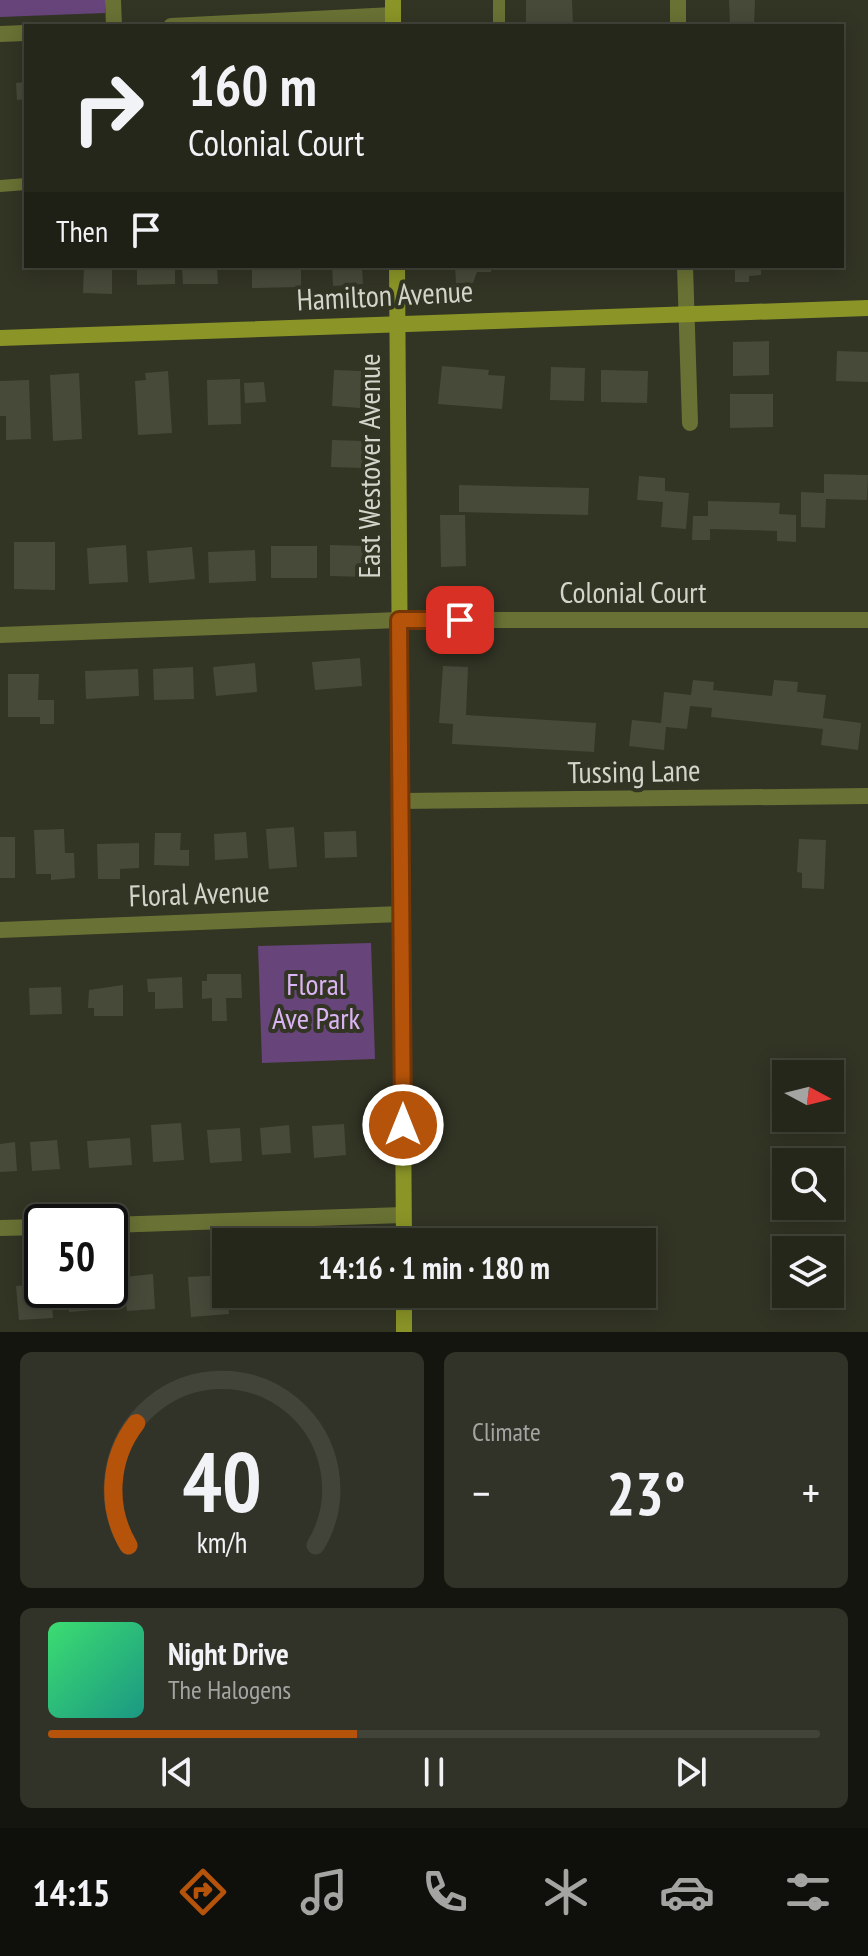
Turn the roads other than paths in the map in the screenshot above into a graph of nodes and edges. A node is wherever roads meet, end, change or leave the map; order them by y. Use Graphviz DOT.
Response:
graph roads {
  1 [pos="113,0"];
  2 [pos="499,0"];
  3 [pos="678,0"];
  4 [pos="393,14"];
  5 [pos="114,24"];
  6 [pos="208,24"];
  7 [pos="499,24"];
  8 [pos="678,24"];
  9 [pos="24,33"];
  10 [pos="0,34"];
  11 [pos="24,184"];
  12 [pos="0,186"];
  13 [pos="397,268"];
  14 [pos="685,268"];
  15 [pos="868,308"];
  16 [pos="687,312"];
  17 [pos="398,322"];
  18 [pos="0,338"];
  19 [pos="690,423"];
  20 [pos="399,620"];
  21 [pos="868,620"];
  22 [pos="0,635"];
  23 [pos="868,796"];
  24 [pos="400,801"];
  25 [pos="401,914"];
  26 [pos="0,930"];
  27 [pos="403,1215"];
  28 [pos="128,1224"];
  29 [pos="24,1227"];
  30 [pos="0,1228"];
  31 [pos="403,1228"];
  32 [pos="404,1308"];
  33 [pos="404,1332"];
  1 -- 5 [label="street"];
  2 -- 7 [label="lane"];
  3 -- 8 [label="street"];
  4 -- 6 [label="street"];
  9 -- 10 [label="street"];
  11 -- 12 [label="lane"];
  13 -- 17 [label="main road, East Westover Avenue"];
  14 -- 16 [label="street"];
  15 -- 16 [label="main road, Hamilton Avenue"];
  16 -- 17 [label="main road, Hamilton Avenue"];
  16 -- 19 [label="street"];
  17 -- 18 [label="main road, Hamilton Avenue"];
  17 -- 20 [label="main road, East Westover Avenue"];
  20 -- 21 [label="street, Colonial Court"];
  20 -- 22 [label="street, Colonial Court"];
  20 -- 24 [label="main road, East Westover Avenue"];
  23 -- 24 [label="street, Tussing Lane"];
  24 -- 25 [label="main road, East Westover Avenue"];
  25 -- 26 [label="street, Floral Avenue"];
  25 -- 27 [label="main road, East Westover Avenue"];
  27 -- 28 [label="street"];
  27 -- 31 [label="main road, East Westover Avenue"];
  29 -- 30 [label="street"];
  32 -- 33 [label="main road"];
}
